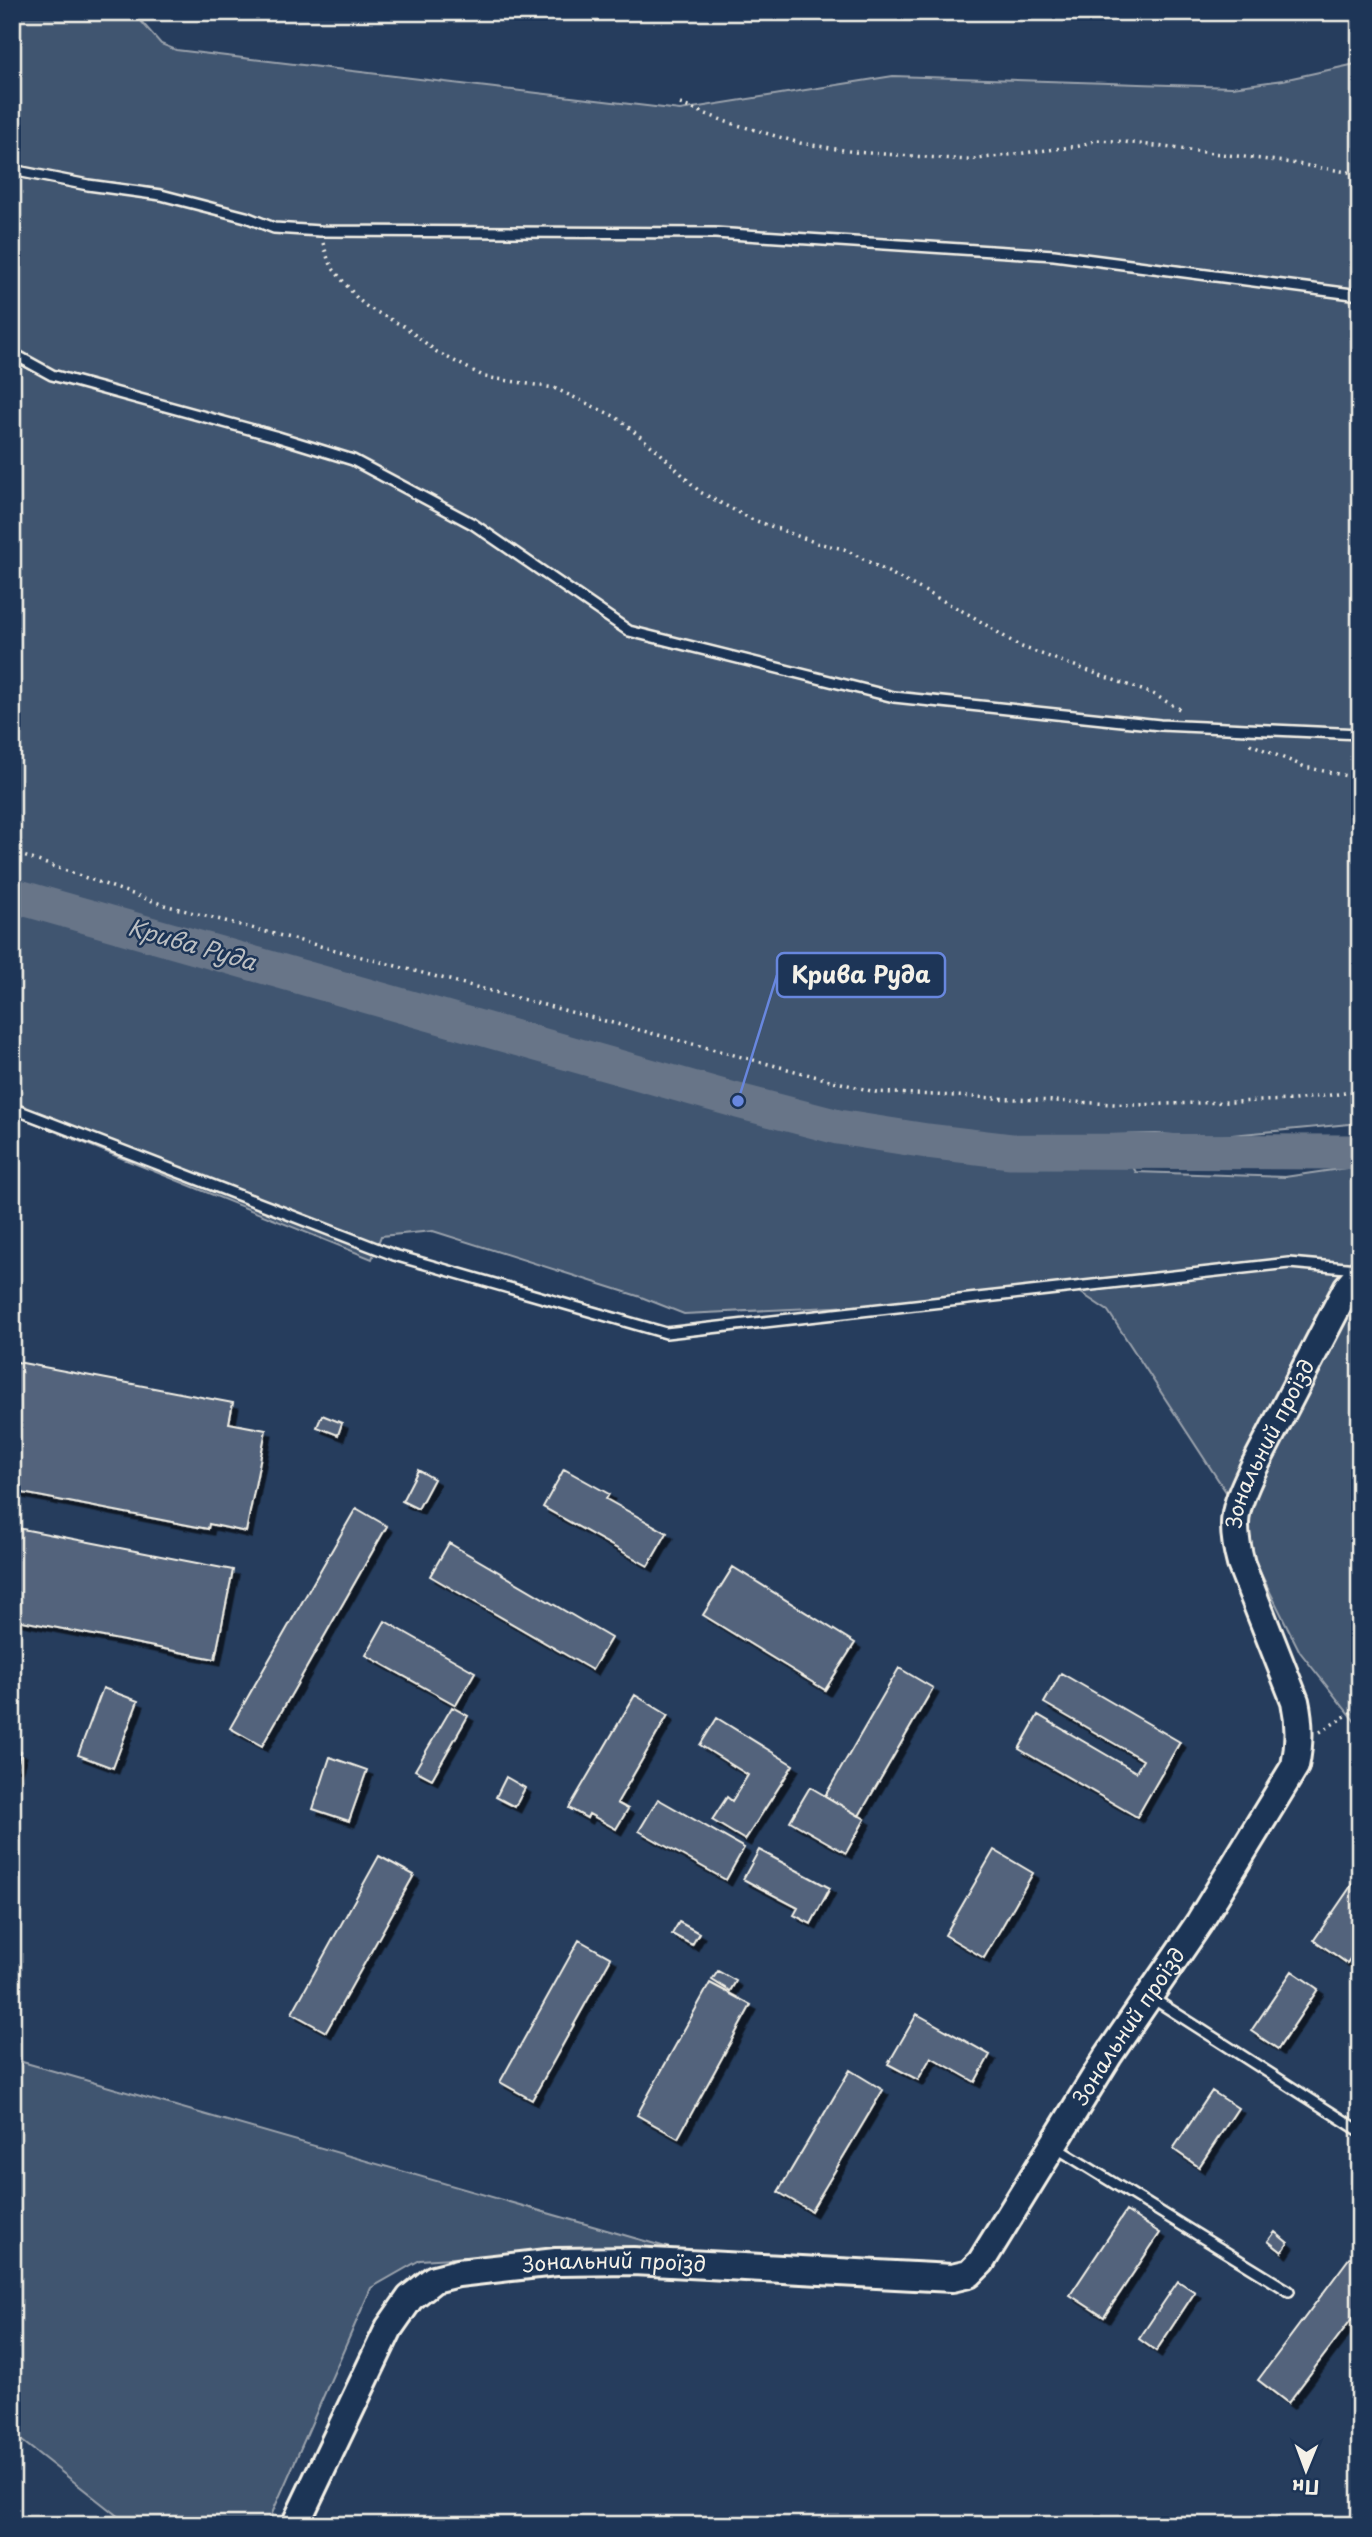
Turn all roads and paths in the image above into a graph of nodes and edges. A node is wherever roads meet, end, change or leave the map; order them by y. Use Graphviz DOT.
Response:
graph roads {
  1 [pos="680,104"];
  2 [pos="12,170"];
  3 [pos="1360,174"];
  4 [pos="320,231"];
  5 [pos="1360,295"];
  6 [pos="12,353"];
  7 [pos="1214,728"];
  8 [pos="1360,734"];
  9 [pos="1247,743"];
  10 [pos="1360,782"];
  11 [pos="12,852"];
  12 [pos="1360,1091"];
  13 [pos="12,1108"];
  14 [pos="1360,1271"];
  15 [pos="1360,1707"];
  16 [pos="1300,1743"];
  17 [pos="1149,1996"];
  18 [pos="1360,2131"];
  19 [pos="1052,2145"];
  20 [pos="1289,2291"];
  21 [pos="295,2525"];
  1 -- 3 [label="path"];
  2 -- 4 [label="lane"];
  4 -- 5 [label="lane"];
  4 -- 7 [label="path"];
  6 -- 7 [label="lane"];
  7 -- 8 [label="lane"];
  9 -- 10 [label="path"];
  11 -- 12 [label="path"];
  13 -- 14 [label="lane"];
  14 -- 16 [label="street, Зональний проїзд"];
  15 -- 16 [label="path"];
  16 -- 17 [label="street, Зональний проїзд"];
  17 -- 18 [label="lane"];
  17 -- 19 [label="street, Зональний проїзд"];
  19 -- 20 [label="lane"];
  19 -- 21 [label="street, Зональний проїзд"];
}
